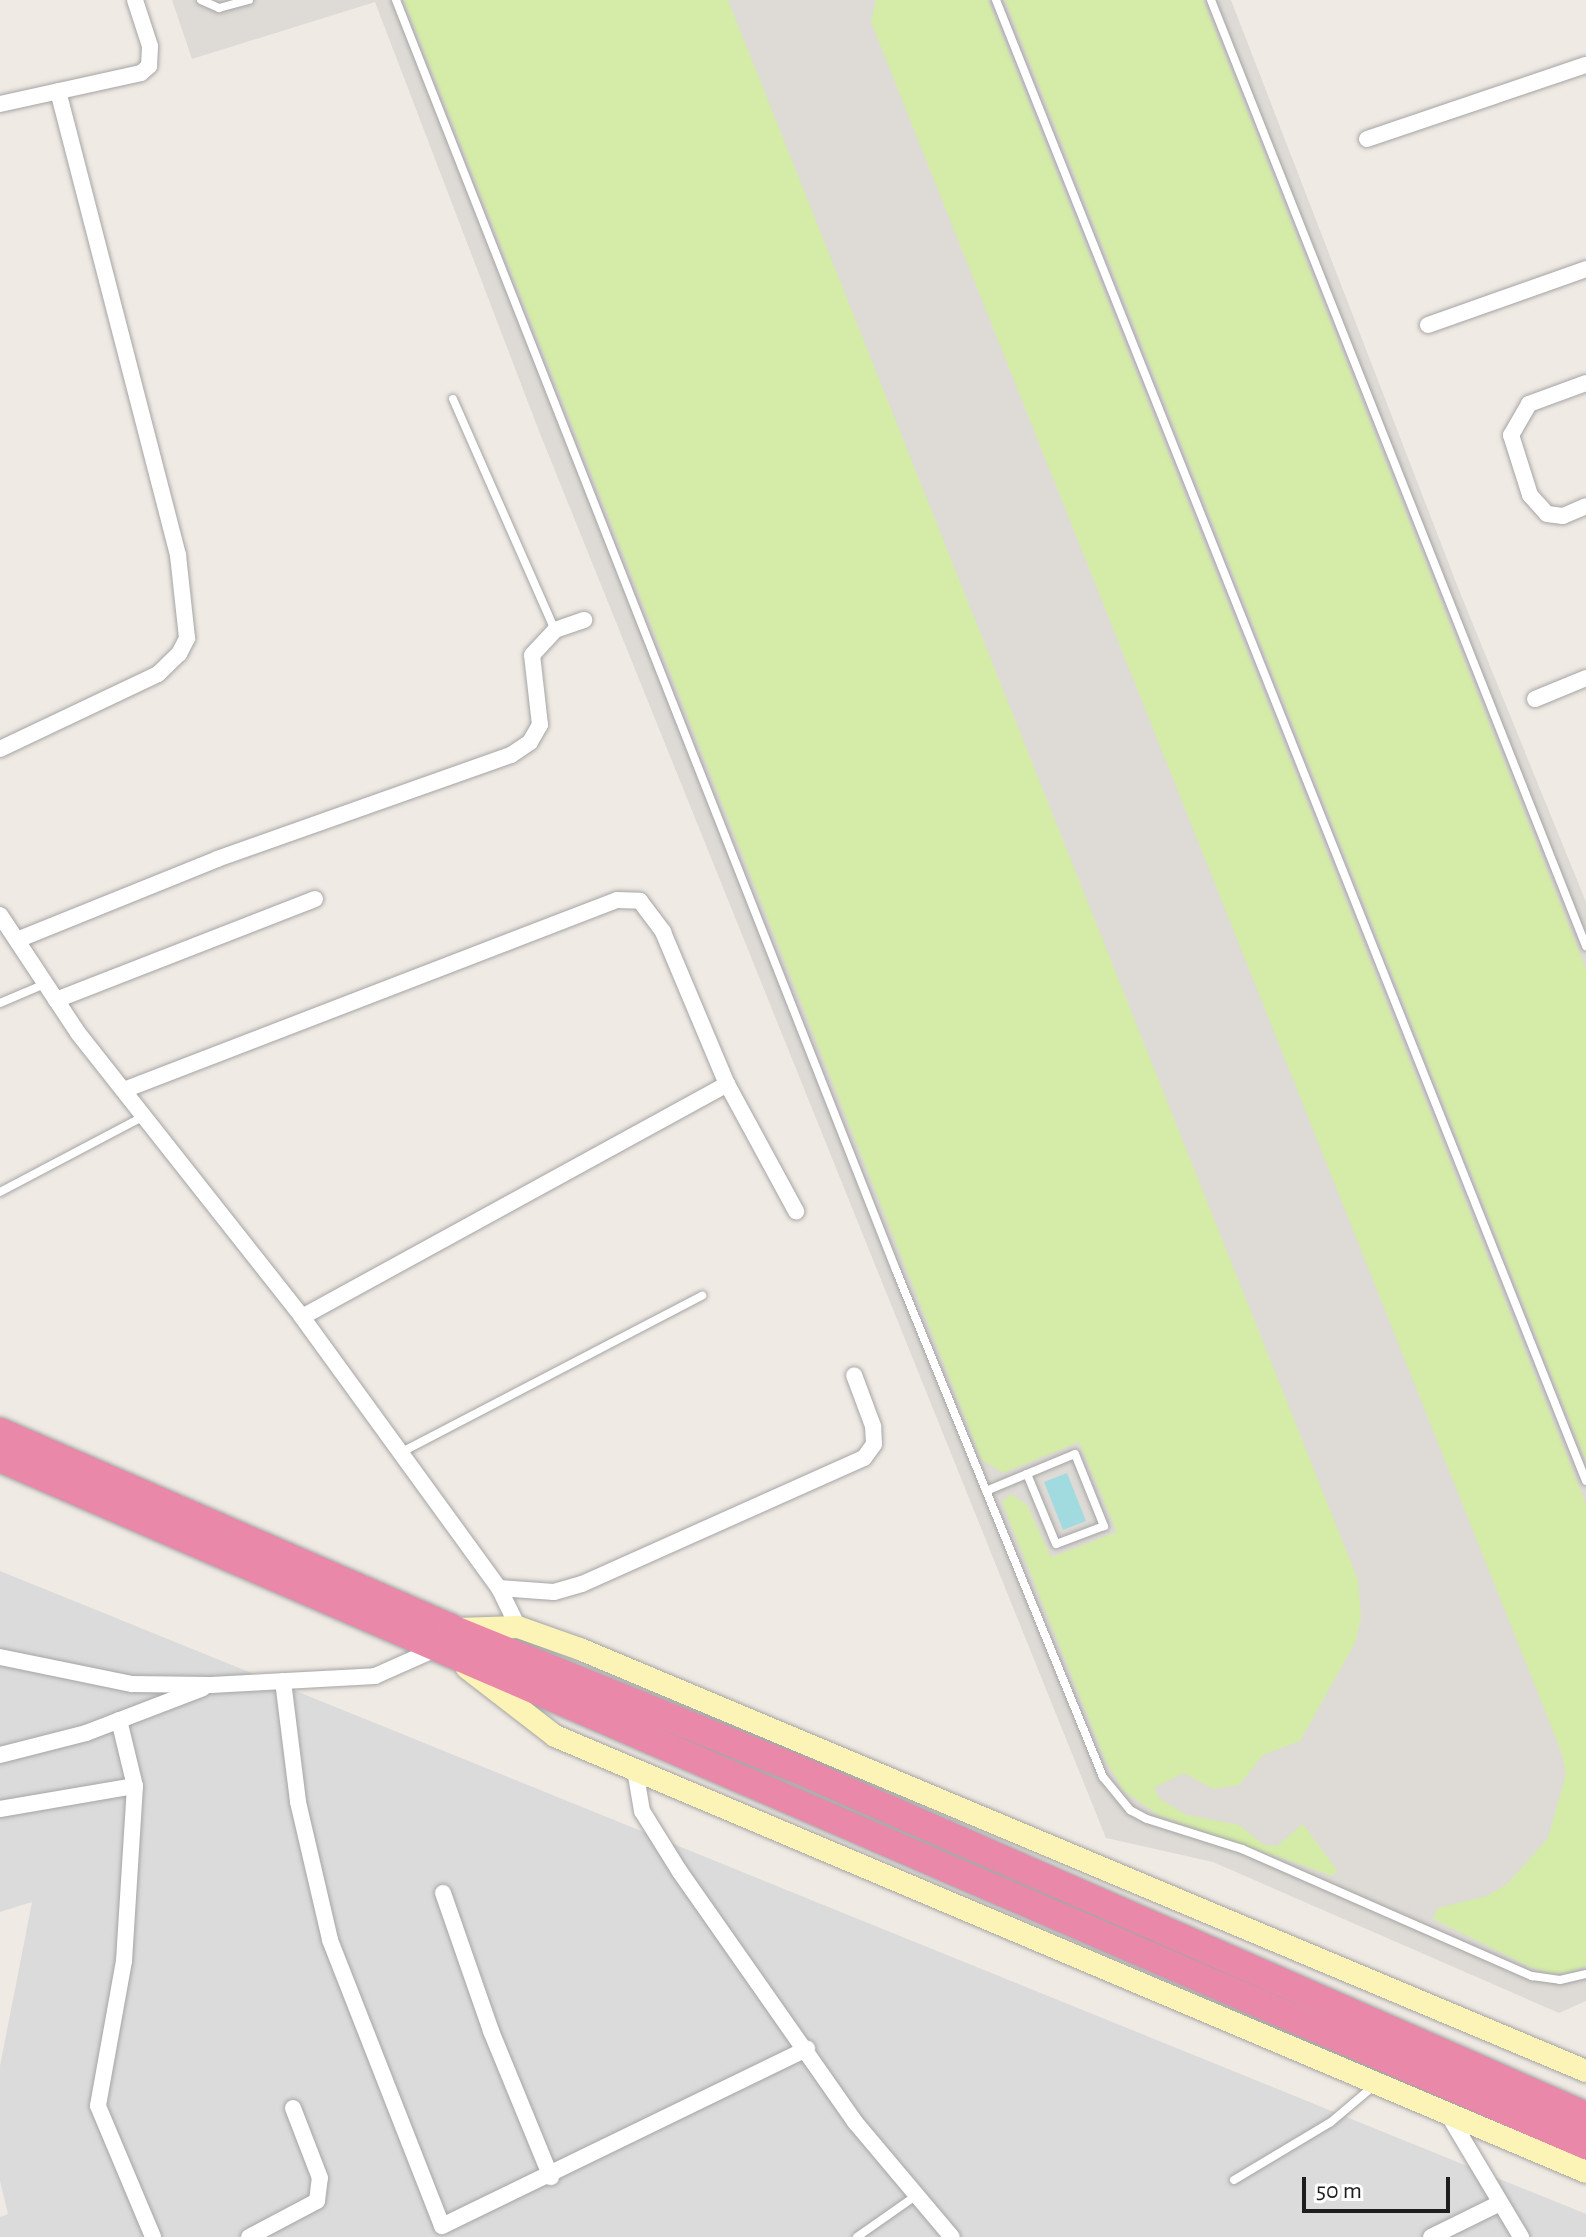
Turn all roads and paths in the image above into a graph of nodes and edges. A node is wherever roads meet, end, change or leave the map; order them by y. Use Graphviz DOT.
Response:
graph roads {
  1 [pos="135,0"];
  2 [pos="201,0"];
  3 [pos="249,0"];
  4 [pos="396,0"];
  5 [pos="996,0"];
  6 [pos="1211,0"];
  7 [pos="1586,65"];
  8 [pos="58,91"];
  9 [pos="0,104"];
  10 [pos="1367,139"];
  11 [pos="1586,269"];
  12 [pos="1428,325"];
  13 [pos="1586,383"];
  14 [pos="453,399"];
  15 [pos="1586,506"];
  16 [pos="584,620"];
  17 [pos="555,630"];
  18 [pos="1586,678"];
  19 [pos="1535,699"];
  20 [pos="0,749"];
  21 [pos="315,899"];
  22 [pos="0,915"];
  23 [pos="17,940"];
  24 [pos="1586,946"];
  25 [pos="45,984"];
  26 [pos="56,1000"];
  27 [pos="0,1003"];
  28 [pos="727,1084"];
  29 [pos="124,1090"];
  30 [pos="144,1116"];
  31 [pos="0,1192"];
  32 [pos="796,1211"];
  33 [pos="702,1296"];
  34 [pos="302,1317"];
  35 [pos="854,1375"];
  36 [pos="0,1432"];
  37 [pos="397,1454"];
  38 [pos="0,1458"];
  39 [pos="1027,1474"];
  40 [pos="1586,1481"];
  41 [pos="986,1491"];
  42 [pos="499,1588"];
  43 [pos="518,1627"];
  44 [pos="446,1638"];
  45 [pos="0,1657"];
  46 [pos="283,1681"];
  47 [pos="211,1685"];
  48 [pos="119,1720"];
  49 [pos="0,1755"];
  50 [pos="635,1770"];
  51 [pos="135,1786"];
  52 [pos="0,1809"];
  53 [pos="443,1893"];
  54 [pos="1586,1974"];
  55 [pos="807,2049"];
  56 [pos="1586,2071"];
  57 [pos="1378,2082"];
  58 [pos="293,2108"];
  59 [pos="1445,2109"];
  60 [pos="1586,2116"];
  61 [pos="1586,2145"];
  62 [pos="1586,2172"];
  63 [pos="551,2177"];
  64 [pos="1234,2180"];
  65 [pos="917,2195"];
  66 [pos="1500,2203"];
  67 [pos="153,2237"];
  68 [pos="249,2237"];
  69 [pos="857,2237"];
  70 [pos="952,2237"];
  71 [pos="1431,2237"];
  72 [pos="1521,2237"];
  1 -- 8 [label="street"];
  2 -- 3 [label="lane"];
  4 -- 41 [label="lane"];
  5 -- 40 [label="lane"];
  6 -- 24 [label="lane"];
  7 -- 10 [label="street"];
  8 -- 9 [label="street"];
  8 -- 20 [label="street"];
  11 -- 12 [label="street"];
  13 -- 15 [label="street"];
  14 -- 17 [label="lane"];
  16 -- 17 [label="street"];
  17 -- 23 [label="street"];
  18 -- 19 [label="street"];
  21 -- 26 [label="street"];
  22 -- 23 [label="street"];
  23 -- 25 [label="street"];
  25 -- 26 [label="street"];
  25 -- 27 [label="lane"];
  26 -- 29 [label="street"];
  28 -- 29 [label="street"];
  28 -- 32 [label="street"];
  28 -- 34 [label="street"];
  29 -- 30 [label="street"];
  30 -- 31 [label="lane"];
  30 -- 34 [label="street"];
  33 -- 37 [label="lane"];
  34 -- 37 [label="street"];
  35 -- 42 [label="street"];
  36 -- 44 [label="highway"];
  37 -- 42 [label="street"];
  38 -- 44 [label="highway"];
  39 -- 39 [label="lane"];
  39 -- 41 [label="lane"];
  41 -- 54 [label="lane"];
  42 -- 43 [label="street"];
  43 -- 44 [label="street"];
  43 -- 56 [label="street"];
  44 -- 46 [label="street"];
  44 -- 50 [label="street"];
  44 -- 60 [label="highway"];
  44 -- 61 [label="highway"];
  45 -- 47 [label="street"];
  46 -- 47 [label="street"];
  46 -- 63 [label="street"];
  47 -- 48 [label="street"];
  48 -- 49 [label="street"];
  48 -- 51 [label="street"];
  50 -- 55 [label="street"];
  50 -- 57 [label="street"];
  51 -- 52 [label="street"];
  51 -- 67 [label="street"];
  53 -- 63 [label="street"];
  55 -- 63 [label="street"];
  55 -- 65 [label="street"];
  57 -- 59 [label="street"];
  57 -- 64 [label="lane"];
  58 -- 68 [label="street"];
  59 -- 62 [label="street"];
  59 -- 66 [label="street"];
  65 -- 69 [label="lane"];
  65 -- 70 [label="street"];
  66 -- 71 [label="street"];
  66 -- 72 [label="street"];
}
